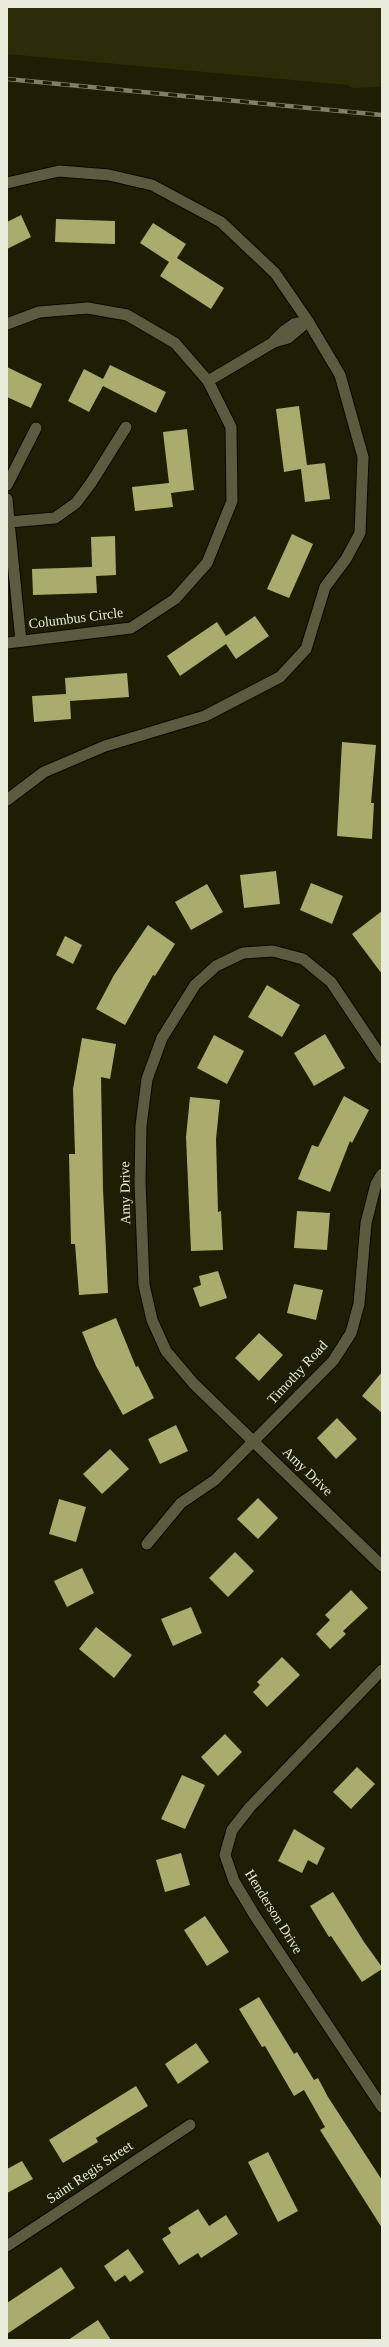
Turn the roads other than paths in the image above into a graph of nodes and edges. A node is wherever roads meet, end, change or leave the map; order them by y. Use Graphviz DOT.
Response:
graph roads {
  1 [pos="7,183"];
  2 [pos="308,321"];
  3 [pos="7,324"];
  4 [pos="208,381"];
  5 [pos="126,427"];
  6 [pos="36,428"];
  7 [pos="7,485"];
  8 [pos="7,499"];
  9 [pos="8,522"];
  10 [pos="21,641"];
  11 [pos="7,643"];
  12 [pos="7,800"];
  13 [pos="382,1058"];
  14 [pos="382,1174"];
  15 [pos="253,1441"];
  16 [pos="147,1544"];
  17 [pos="382,1566"];
  18 [pos="382,1670"];
  19 [pos="382,2107"];
  20 [pos="190,2124"];
  21 [pos="7,2246"];
  1 -- 2 [label="street"];
  2 -- 4 [label="street"];
  2 -- 12 [label="street"];
  3 -- 4 [label="street, Columbus Circle"];
  4 -- 10 [label="street, Columbus Circle"];
  5 -- 9 [label="street"];
  6 -- 7 [label="street"];
  8 -- 9 [label="street"];
  9 -- 10 [label="street"];
  10 -- 11 [label="street, Columbus Circle"];
  13 -- 15 [label="street, Amy Drive"];
  14 -- 15 [label="street, Timothy Road"];
  15 -- 16 [label="street, Timothy Road"];
  15 -- 17 [label="street, Amy Drive"];
  18 -- 19 [label="street, Henderson Drive"];
  20 -- 21 [label="street, Saint Regis Street"];
}
